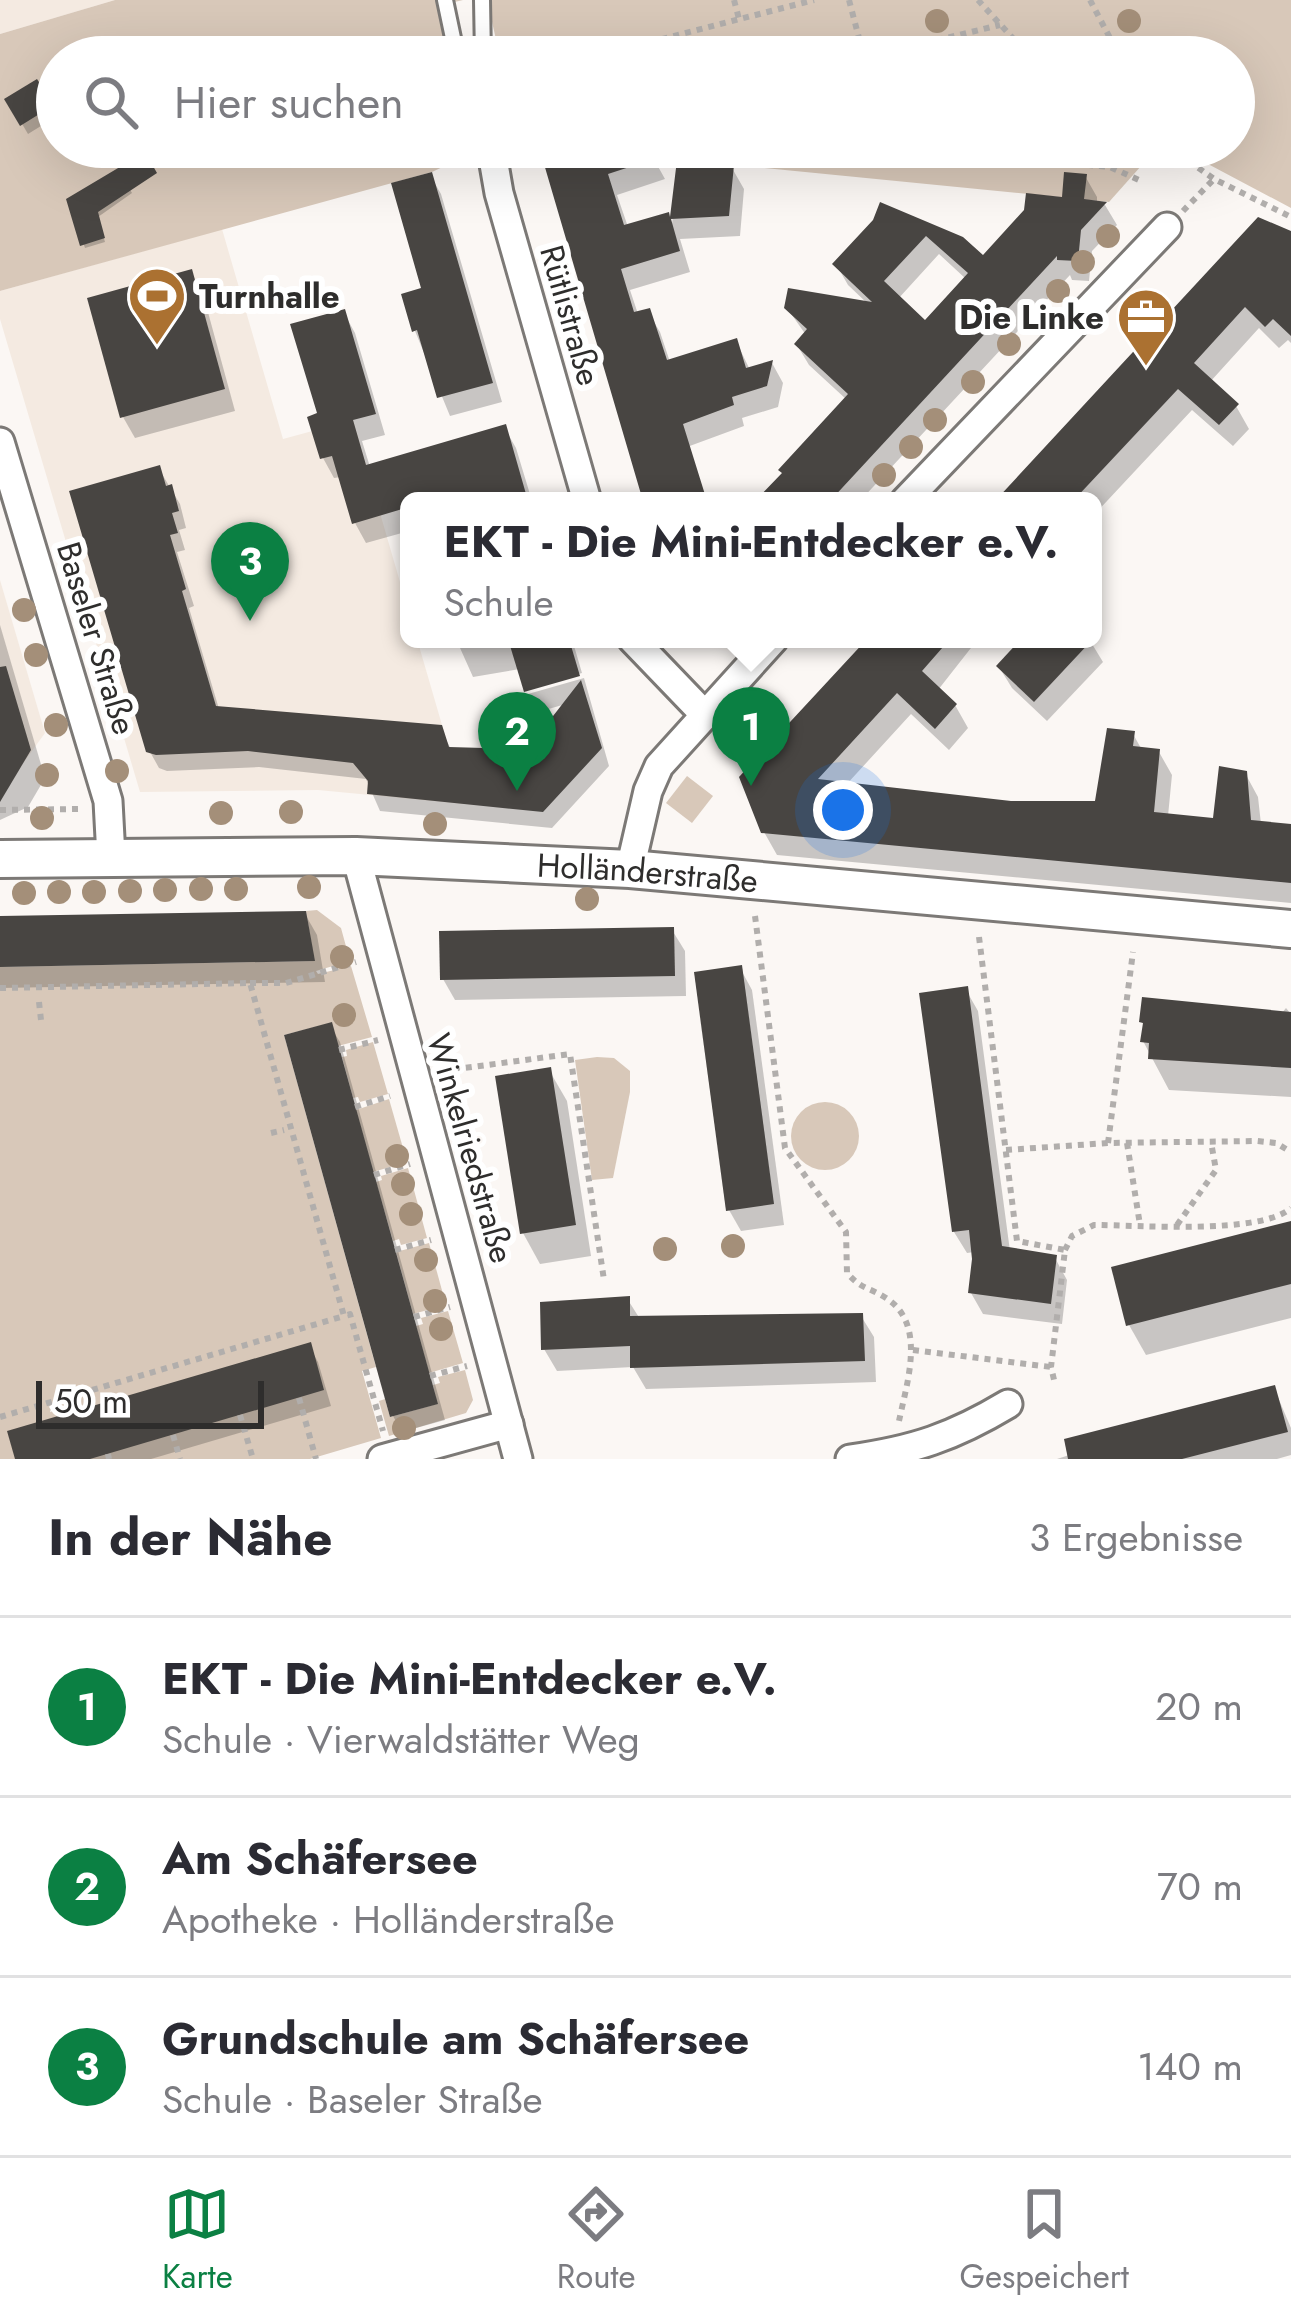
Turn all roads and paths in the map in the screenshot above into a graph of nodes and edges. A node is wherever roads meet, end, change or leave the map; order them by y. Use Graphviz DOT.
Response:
graph roads {
  1 [pos="445,0"];
  2 [pos="482,0"];
  3 [pos="734,0"];
  4 [pos="814,0"];
  5 [pos="849,0"];
  6 [pos="978,0"];
  7 [pos="1090,0"];
  8 [pos="739,19"];
  9 [pos="1000,25"];
  10 [pos="453,36"];
  11 [pos="483,36"];
  12 [pos="674,36"];
  13 [pos="859,36"];
  14 [pos="954,36"];
  15 [pos="1010,36"];
  16 [pos="1109,36"];
  17 [pos="495,168"];
  18 [pos="1112,168"];
  19 [pos="1199,168"];
  20 [pos="1214,179"];
  21 [pos="1141,181"];
  22 [pos="1291,217"];
  23 [pos="1167,227"];
  24 [pos="0,442"];
  25 [pos="584,492"];
  26 [pos="914,492"];
  27 [pos="641,648"];
  28 [pos="766,648"];
  29 [pos="705,715"];
  30 [pos="89,809"];
  31 [pos="0,810"];
  32 [pos="356,856"];
  33 [pos="111,857"];
  34 [pos="0,859"];
  35 [pos="630,868"];
  36 [pos="755,916"];
  37 [pos="1291,929"];
  38 [pos="980,937"];
  39 [pos="1133,952"];
  40 [pos="356,962"];
  41 [pos="250,983"];
  42 [pos="0,988"];
  43 [pos="39,1001"];
  44 [pos="41,1020"];
  45 [pos="378,1040"];
  46 [pos="339,1050"];
  47 [pos="434,1072"];
  48 [pos="394,1095"];
  49 [pos="355,1107"];
  50 [pos="284,1130"];
  51 [pos="271,1133"];
  52 [pos="1211,1142"];
  53 [pos="1108,1143"];
  54 [pos="1127,1143"];
  55 [pos="1006,1150"];
  56 [pos="1291,1152"];
  57 [pos="413,1163"];
  58 [pos="374,1174"];
  59 [pos="1291,1208"];
  60 [pos="1140,1225"];
  61 [pos="1177,1225"];
  62 [pos="434,1239"];
  63 [pos="395,1250"];
  64 [pos="1065,1250"];
  65 [pos="604,1280"];
  66 [pos="454,1306"];
  67 [pos="344,1316"];
  68 [pos="414,1317"];
  69 [pos="913,1350"];
  70 [pos="470,1365"];
  71 [pos="1051,1367"];
  72 [pos="430,1376"];
  73 [pos="1054,1384"];
  74 [pos="298,1398"];
  75 [pos="1008,1404"];
  76 [pos="240,1415"];
  77 [pos="0,1417"];
  78 [pos="508,1424"];
  79 [pos="897,1432"];
  80 [pos="173,1435"];
  81 [pos="384,1449"];
  82 [pos="180,1459"];
  83 [pos="253,1459"];
  84 [pos="316,1459"];
  85 [pos="518,1459"];
  86 [pos="850,1459"];
  1 -- 10 [label="lane"];
  2 -- 11 [label="lane"];
  3 -- 8 [label="path"];
  4 -- 8 [label="path"];
  5 -- 13 [label="path"];
  6 -- 9 [label="path"];
  7 -- 16 [label="path"];
  8 -- 12 [label="path"];
  9 -- 14 [label="path"];
  9 -- 15 [label="path"];
  17 -- 25 [label="street, Rütlistraße"];
  18 -- 21 [label="path"];
  19 -- 20 [label="path"];
  20 -- 22 [label="path"];
  20 -- 23 [label="path"];
  23 -- 26 [label="street"];
  24 -- 33 [label="street, Baseler Straße"];
  27 -- 29 [label="street"];
  28 -- 29 [label="street"];
  29 -- 35 [label="street"];
  30 -- 31 [label="path"];
  32 -- 33 [label="street, Holländerstraße"];
  32 -- 35 [label="street, Holländerstraße"];
  32 -- 78 [label="street, Winkelriedstraße"];
  33 -- 34 [label="street, Holländerstraße"];
  35 -- 37 [label="street, Holländerstraße"];
  36 -- 69 [label="path"];
  38 -- 55 [label="path"];
  39 -- 53 [label="path"];
  40 -- 41 [label="path"];
  41 -- 42 [label="path"];
  41 -- 67 [label="path"];
  43 -- 44 [label="path"];
  45 -- 46 [label="path"];
  47 -- 65 [label="path"];
  48 -- 49 [label="path"];
  50 -- 51 [label="path"];
  52 -- 54 [label="path"];
  52 -- 56 [label="path"];
  52 -- 61 [label="path"];
  53 -- 54 [label="path"];
  53 -- 55 [label="path"];
  54 -- 60 [label="path"];
  55 -- 64 [label="path"];
  57 -- 58 [label="path"];
  59 -- 61 [label="path"];
  60 -- 61 [label="path"];
  60 -- 64 [label="path"];
  62 -- 63 [label="path"];
  64 -- 71 [label="path"];
  66 -- 68 [label="path"];
  67 -- 77 [label="path"];
  67 -- 81 [label="path"];
  69 -- 71 [label="path"];
  69 -- 79 [label="path"];
  70 -- 72 [label="path"];
  71 -- 73 [label="path"];
  74 -- 84 [label="path"];
  75 -- 86 [label="street"];
  76 -- 83 [label="path"];
  78 -- 81 [label="street"];
  78 -- 85 [label="street, Winkelriedstraße"];
  80 -- 82 [label="path"];
}
